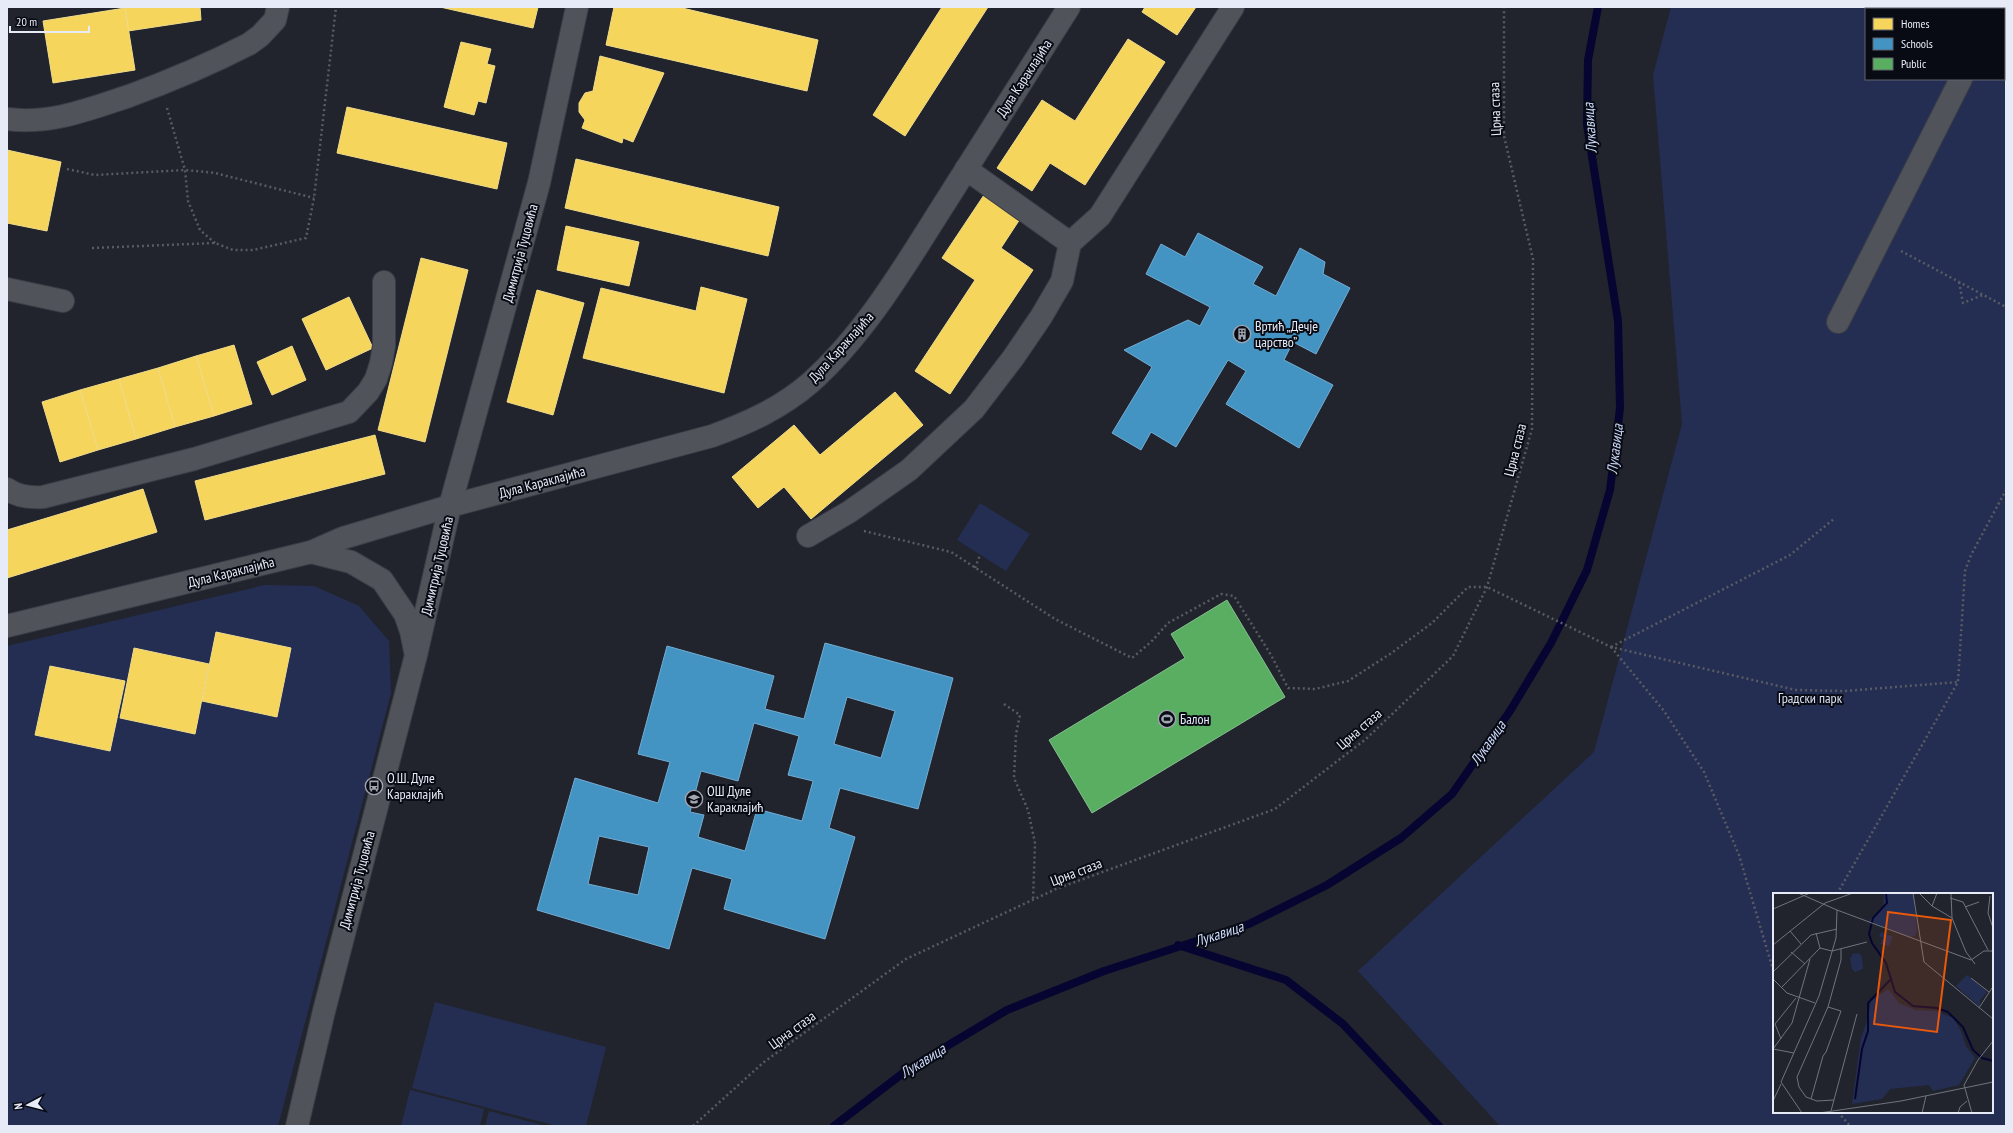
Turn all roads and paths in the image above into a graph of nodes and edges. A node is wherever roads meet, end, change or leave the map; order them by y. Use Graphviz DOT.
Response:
graph roads {
  1 [pos="278,7"];
  2 [pos="336,7"];
  3 [pos="577,7"];
  4 [pos="1069,7"];
  5 [pos="1233,7"];
  6 [pos="1504,7"];
  7 [pos="1960,80"];
  8 [pos="160,84"];
  9 [pos="7,119"];
  10 [pos="67,169"];
  11 [pos="966,169"];
  12 [pos="185,170"];
  13 [pos="314,198"];
  14 [pos="1880,240"];
  15 [pos="215,243"];
  16 [pos="1070,243"];
  17 [pos="92,248"];
  18 [pos="384,282"];
  19 [pos="1958,282"];
  20 [pos="7,289"];
  21 [pos="1984,295"];
  22 [pos="63,301"];
  23 [pos="2006,307"];
  24 [pos="1838,322"];
  25 [pos="7,489"];
  26 [pos="2006,490"];
  27 [pos="450,506"];
  28 [pos="1835,518"];
  29 [pos="830,523"];
  30 [pos="808,536"];
  31 [pos="311,552"];
  32 [pos="980,555"];
  33 [pos="975,568"];
  34 [pos="1487,587"];
  35 [pos="7,626"];
  36 [pos="1611,647"];
  37 [pos="416,655"];
  38 [pos="1958,682"];
  39 [pos="1004,704"];
  40 [pos="1838,893"];
  41 [pos="1034,900"];
  42 [pos="1773,970"];
  43 [pos="1839,1113"];
  44 [pos="297,1126"];
  45 [pos="693,1126"];
  46 [pos="1850,1126"];
  1 -- 8 [label="street"];
  2 -- 13 [label="path"];
  3 -- 27 [label="street, Димитрија Туцовића"];
  4 -- 11 [label="street, Дула Караклајића"];
  5 -- 16 [label="street"];
  6 -- 34 [label="path, Црна стаза"];
  7 -- 14 [label="street"];
  8 -- 9 [label="street"];
  8 -- 12 [label="path"];
  10 -- 12 [label="path"];
  11 -- 16 [label="street"];
  11 -- 27 [label="street, Дула Караклајића"];
  12 -- 13 [label="path"];
  12 -- 15 [label="path"];
  13 -- 15 [label="path"];
  14 -- 19 [label="path"];
  14 -- 24 [label="street"];
  15 -- 17 [label="path"];
  16 -- 29 [label="street"];
  18 -- 25 [label="street"];
  19 -- 21 [label="path"];
  19 -- 21 [label="path"];
  20 -- 22 [label="street"];
  21 -- 23 [label="path"];
  26 -- 38 [label="path"];
  27 -- 31 [label="street, Дула Караклајића"];
  27 -- 37 [label="street, Димитрија Туцовића"];
  28 -- 36 [label="path"];
  29 -- 30 [label="street"];
  29 -- 33 [label="path"];
  31 -- 35 [label="street, Дула Караклајића"];
  31 -- 37 [label="street"];
  32 -- 33 [label="path"];
  33 -- 34 [label="path"];
  34 -- 36 [label="path"];
  34 -- 41 [label="path, Црна стаза"];
  36 -- 38 [label="path"];
  36 -- 42 [label="path"];
  37 -- 44 [label="street, Димитрија Туцовића"];
  38 -- 40 [label="path"];
  39 -- 41 [label="path"];
  41 -- 45 [label="path, Црна стаза"];
  43 -- 46 [label="path"];
}
